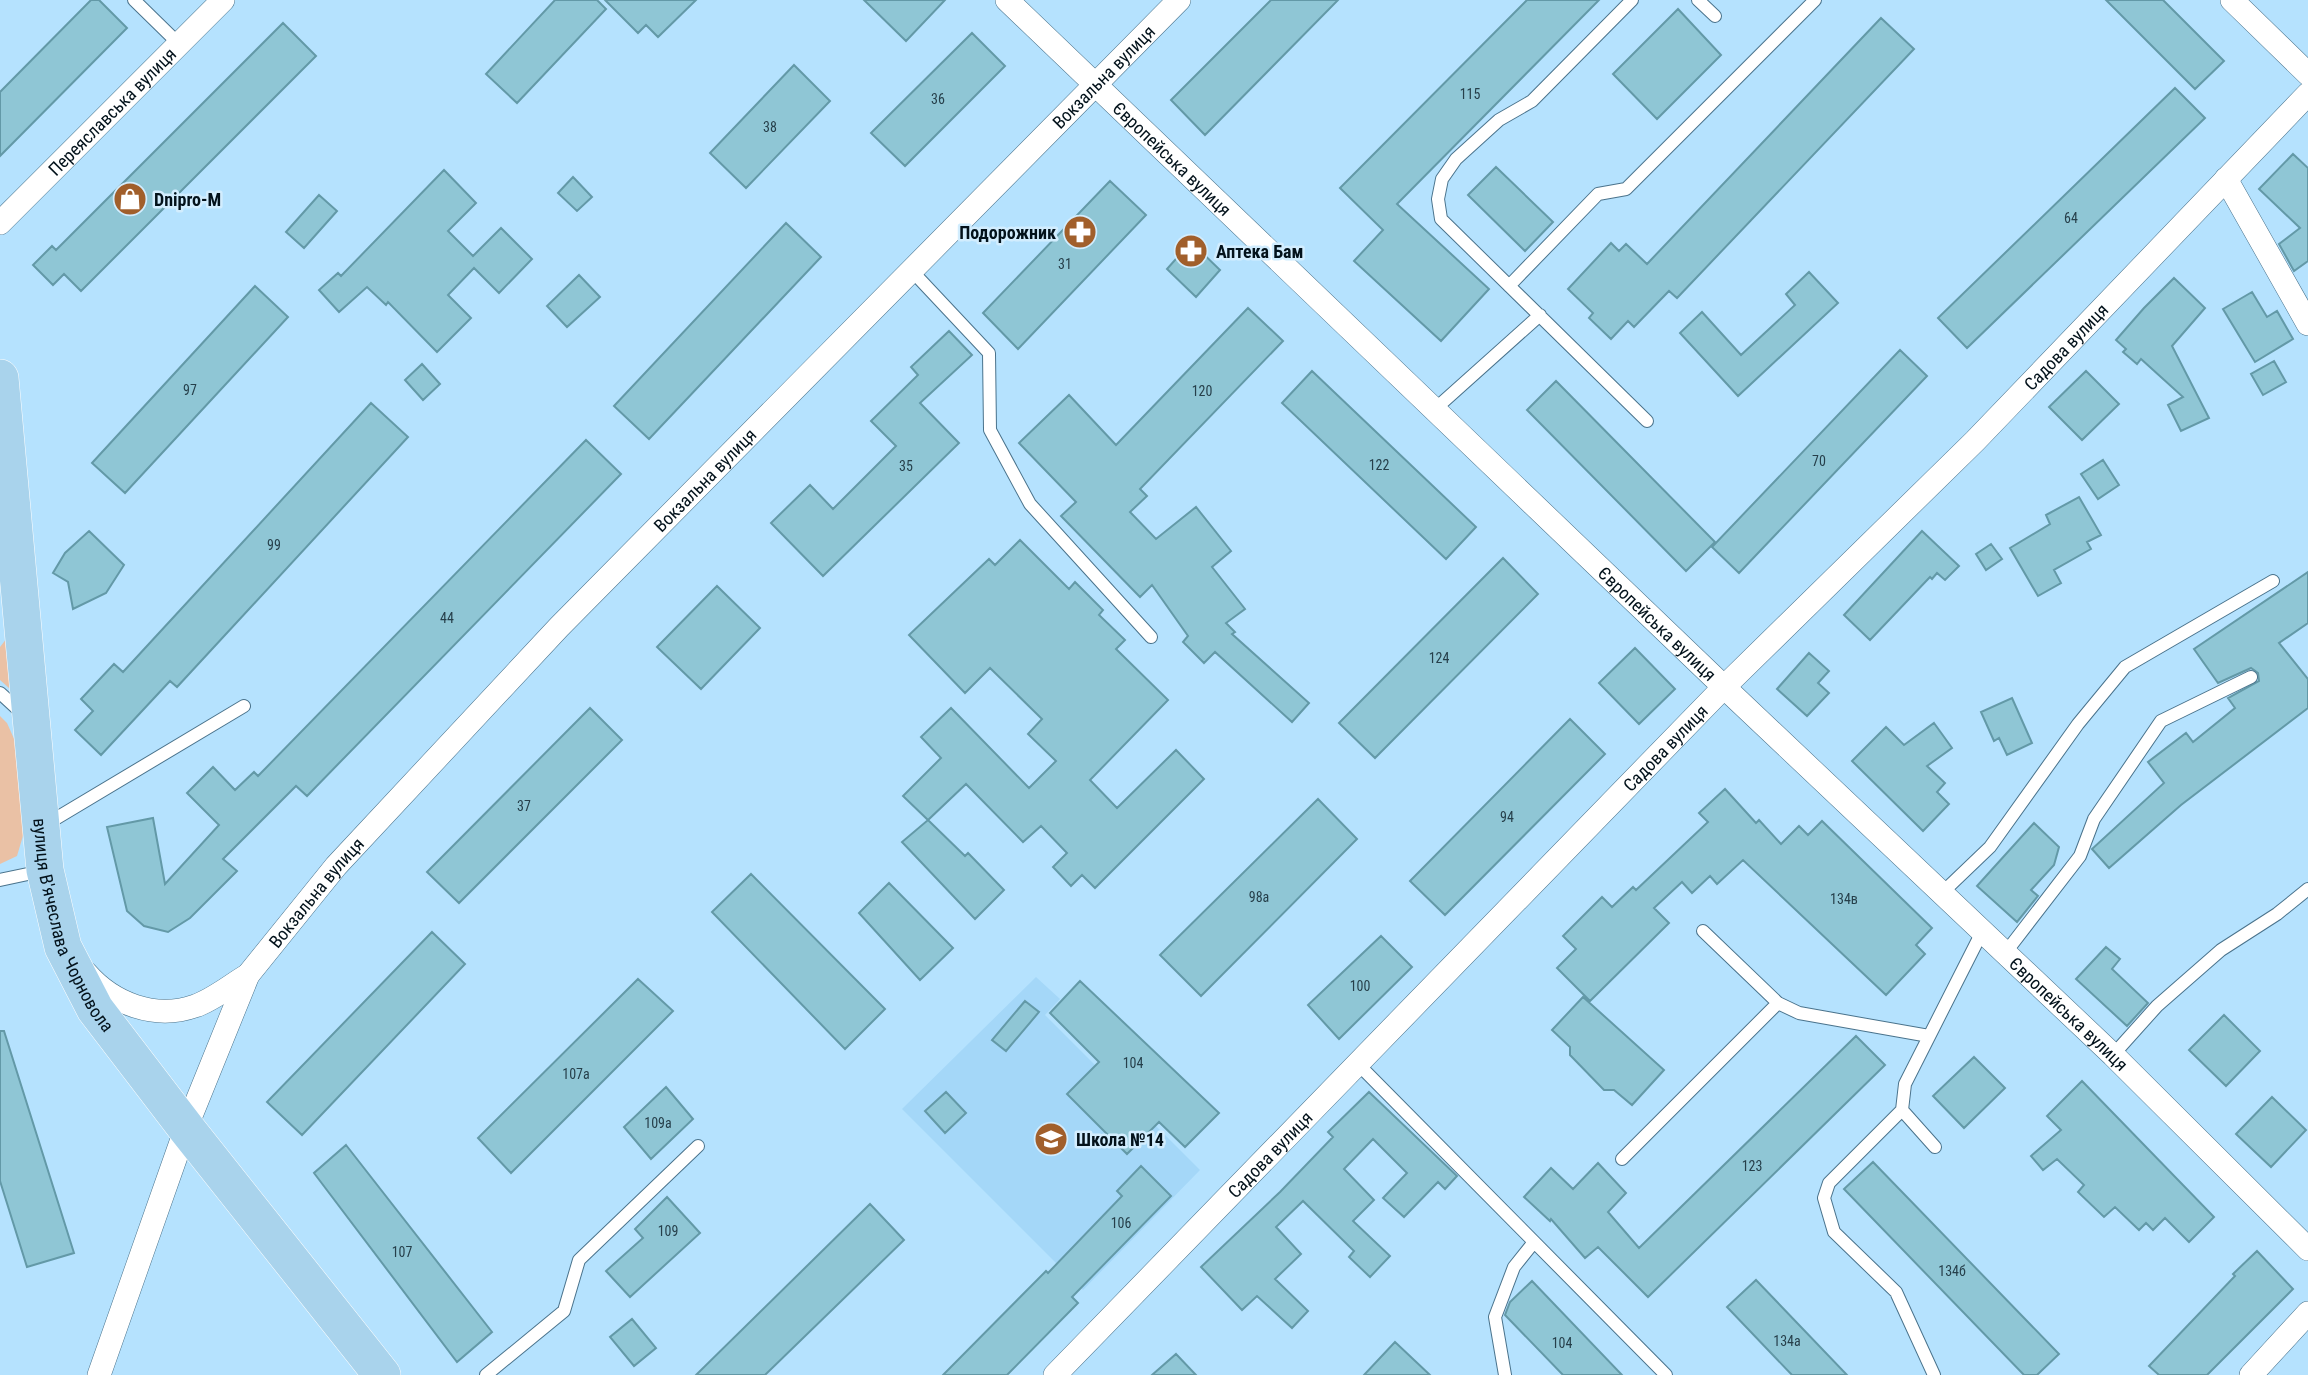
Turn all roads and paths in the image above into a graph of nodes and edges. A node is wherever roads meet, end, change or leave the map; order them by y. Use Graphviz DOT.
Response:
graph roads {
  1 [pos="134,0"];
  2 [pos="223,0"];
  3 [pos="1007,0"];
  4 [pos="1179,0"];
  5 [pos="1632,0"];
  6 [pos="1698,0"];
  7 [pos="1815,0"];
  8 [pos="2232,0"];
  9 [pos="1715,16"];
  10 [pos="179,44"];
  11 [pos="2308,74"];
  12 [pos="1095,86"];
  13 [pos="2308,94"];
  14 [pos="2227,180"];
  15 [pos="0,223"];
  16 [pos="912,271"];
  17 [pos="1509,286"];
  18 [pos="1540,315"];
  19 [pos="2308,324"];
  20 [pos="0,378"];
  21 [pos="1434,410"];
  22 [pos="1647,421"];
  23 [pos="2273,581"];
  24 [pos="1151,637"];
  25 [pos="2251,677"];
  26 [pos="1724,687"];
  27 [pos="0,693"];
  28 [pos="244,706"];
  29 [pos="32,725"];
  30 [pos="41,827"];
  31 [pos="45,870"];
  32 [pos="0,880"];
  33 [pos="2308,889"];
  34 [pos="1943,892"];
  35 [pos="1703,930"];
  36 [pos="1983,930"];
  37 [pos="63,947"];
  38 [pos="2006,952"];
  39 [pos="248,975"];
  40 [pos="1778,1003"];
  41 [pos="1929,1036"];
  42 [pos="2113,1055"];
  43 [pos="1357,1063"];
  44 [pos="1902,1110"];
  45 [pos="186,1128"];
  46 [pos="698,1146"];
  47 [pos="1935,1147"];
  48 [pos="1622,1159"];
  49 [pos="1534,1241"];
  50 [pos="2308,1249"];
  51 [pos="2308,1313"];
  52 [pos="99,1375"];
  53 [pos="382,1375"];
  54 [pos="486,1375"];
  55 [pos="1055,1375"];
  56 [pos="1505,1375"];
  57 [pos="1666,1375"];
  58 [pos="1934,1375"];
  59 [pos="2251,1375"];
  1 -- 10 [label="lane"];
  2 -- 10 [label="street, Переяславська вулиця"];
  3 -- 12 [label="street, Європейська вулиця"];
  4 -- 12 [label="street, Вокзальна вулиця"];
  5 -- 17 [label="lane"];
  6 -- 9 [label="lane"];
  7 -- 17 [label="lane"];
  8 -- 11 [label="street"];
  10 -- 15 [label="street, Переяславська вулиця"];
  12 -- 16 [label="street, Вокзальна вулиця"];
  12 -- 21 [label="street, Європейська вулиця"];
  13 -- 14 [label="street, Садова вулиця"];
  14 -- 19 [label="street"];
  14 -- 26 [label="street, Садова вулиця"];
  16 -- 24 [label="lane"];
  16 -- 39 [label="street, Вокзальна вулиця"];
  17 -- 18 [label="lane"];
  18 -- 21 [label="lane"];
  18 -- 22 [label="lane"];
  20 -- 29 [label="main road, вулиця В'ячеслава Чорновола"];
  21 -- 26 [label="street, Європейська вулиця"];
  23 -- 34 [label="lane"];
  25 -- 38 [label="lane"];
  26 -- 34 [label="street, Європейська вулиця"];
  26 -- 43 [label="street, Садова вулиця"];
  27 -- 29 [label="lane"];
  28 -- 30 [label="lane"];
  29 -- 30 [label="main road, вулиця В'ячеслава Чорновола"];
  30 -- 31 [label="main road, вулиця В'ячеслава Чорновола"];
  31 -- 32 [label="lane"];
  31 -- 37 [label="main road, вулиця В'ячеслава Чорновола"];
  33 -- 42 [label="lane"];
  34 -- 36 [label="street, Європейська вулиця"];
  35 -- 40 [label="lane"];
  36 -- 38 [label="street, Європейська вулиця"];
  36 -- 41 [label="lane"];
  37 -- 39 [label="street, Вокзальна вулиця"];
  37 -- 45 [label="main road, вулиця В'ячеслава Чорновола"];
  38 -- 42 [label="street, Європейська вулиця"];
  39 -- 45 [label="street, Вокзальна вулиця"];
  40 -- 41 [label="lane"];
  40 -- 48 [label="lane"];
  41 -- 44 [label="lane"];
  42 -- 50 [label="street, Європейська вулиця"];
  43 -- 49 [label="lane"];
  43 -- 55 [label="street, Садова вулиця"];
  44 -- 47 [label="lane"];
  44 -- 58 [label="lane"];
  45 -- 52 [label="street, Вокзальна вулиця"];
  45 -- 53 [label="main road, вулиця В'ячеслава Чорновола"];
  46 -- 54 [label="lane"];
  49 -- 56 [label="lane"];
  49 -- 57 [label="lane"];
  51 -- 59 [label="street"];
}
